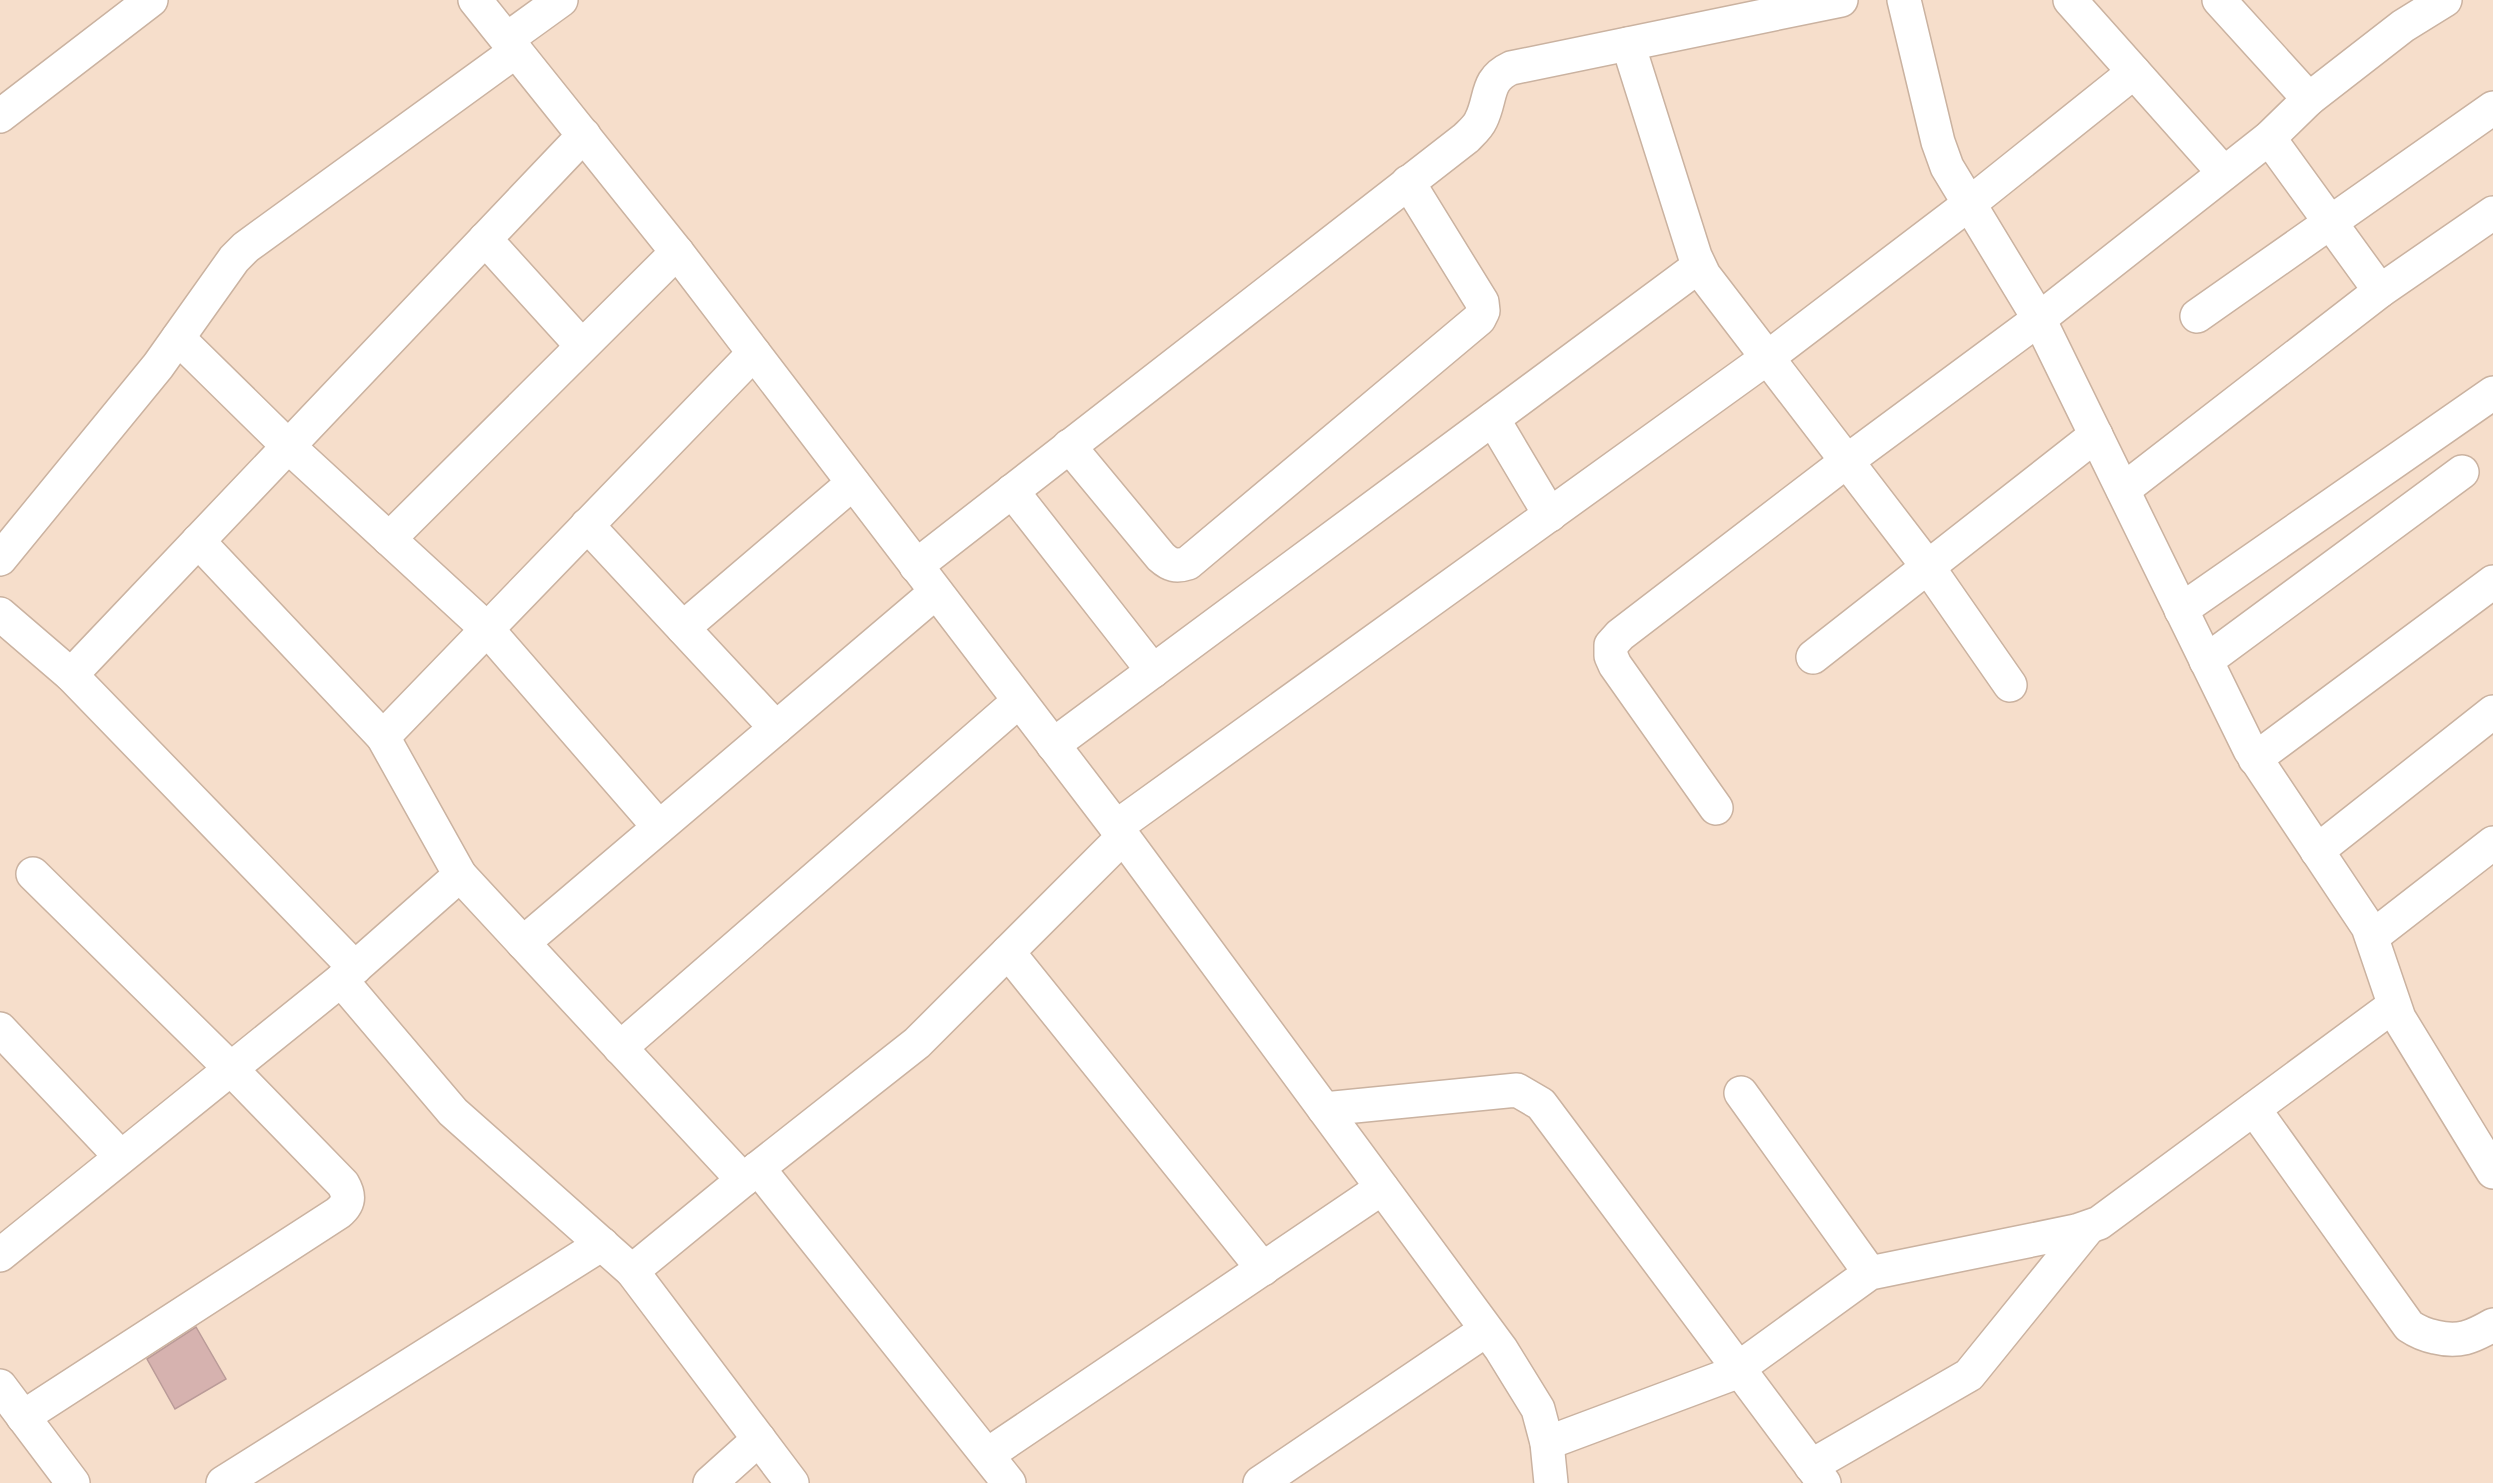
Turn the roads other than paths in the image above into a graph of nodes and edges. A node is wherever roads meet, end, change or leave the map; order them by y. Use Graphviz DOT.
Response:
graph roads {
  1 [pos="151,0"];
  2 [pos="475,0"];
  3 [pos="561,0"];
  4 [pos="1841,0"];
  5 [pos="1904,0"];
  6 [pos="2070,0"];
  7 [pos="2219,0"];
  8 [pos="2445,0"];
  9 [pos="1628,44"];
  10 [pos="511,45"];
  11 [pos="2134,72"];
  12 [pos="2309,99"];
  13 [pos="2493,108"];
  14 [pos="0,116"];
  15 [pos="584,135"];
  16 [pos="2269,138"];
  17 [pos="2224,173"];
  18 [pos="1408,182"];
  19 [pos="1969,204"];
  20 [pos="2493,213"];
  21 [pos="2331,222"];
  22 [pos="485,239"];
  23 [pos="677,252"];
  24 [pos="1699,266"];
  25 [pos="2380,291"];
  26 [pos="2197,316"];
  27 [pos="2039,319"];
  28 [pos="178,338"];
  29 [pos="582,346"];
  30 [pos="754,353"];
  31 [pos="1767,358"];
  32 [pos="2493,393"];
  33 [pos="1492,419"];
  34 [pos="2096,435"];
  35 [pos="288,446"];
  36 [pos="1069,447"];
  37 [pos="1847,461"];
  38 [pos="2462,472"];
  39 [pos="852,483"];
  40 [pos="2123,489"];
  41 [pos="1012,491"];
  42 [pos="1550,514"];
  43 [pos="587,525"];
  44 [pos="389,539"];
  45 [pos="198,541"];
  46 [pos="0,559"];
  47 [pos="916,566"];
  48 [pos="1928,567"];
  49 [pos="2493,582"];
  50 [pos="936,592"];
  51 [pos="2181,610"];
  52 [pos="0,614"];
  53 [pos="683,628"];
  54 [pos="487,629"];
  55 [pos="1814,657"];
  56 [pos="2206,661"];
  57 [pos="1153,671"];
  58 [pos="71,675"];
  59 [pos="2010,684"];
  60 [pos="1019,701"];
  61 [pos="2493,712"];
  62 [pos="776,728"];
  63 [pos="383,737"];
  64 [pos="1053,745"];
  65 [pos="2255,759"];
  66 [pos="1716,808"];
  67 [pos="659,827"];
  68 [pos="1119,832"];
  69 [pos="2493,843"];
  70 [pos="2317,852"];
  71 [pos="33,874"];
  72 [pos="460,875"];
  73 [pos="2372,937"];
  74 [pos="523,943"];
  75 [pos="1008,952"];
  76 [pos="348,974"];
  77 [pos="2393,1006"];
  78 [pos="0,1029"];
  79 [pos="620,1048"];
  80 [pos="231,1069"];
  81 [pos="1741,1093"];
  82 [pos="2254,1109"];
  83 [pos="1324,1110"];
  84 [pos="122,1157"];
  85 [pos="2493,1172"];
  86 [pos="750,1174"];
  87 [pos="1382,1188"];
  88 [pos="2088,1228"];
  89 [pos="602,1245"];
  90 [pos="0,1255"];
  91 [pos="1263,1269"];
  92 [pos="632,1271"];
  93 [pos="1870,1273"];
  94 [pos="2493,1325"];
  95 [pos="1486,1330"];
  96 [pos="1738,1370"];
  97 [pos="0,1386"];
  98 [pos="23,1417"];
  99 [pos="759,1439"];
  100 [pos="1547,1443"];
  101 [pos="987,1455"];
  102 [pos="1817,1475"];
  103 [pos="74,1483"];
  104 [pos="224,1483"];
  105 [pos="710,1483"];
  106 [pos="792,1483"];
  107 [pos="1009,1483"];
  108 [pos="1260,1483"];
  109 [pos="1551,1483"];
  1 -- 14 [label="street"];
  2 -- 10 [label="street"];
  3 -- 10 [label="street"];
  4 -- 9 [label="street"];
  5 -- 19 [label="street"];
  6 -- 11 [label="street"];
  7 -- 12 [label="street"];
  8 -- 12 [label="street"];
  9 -- 18 [label="street"];
  9 -- 24 [label="street"];
  10 -- 15 [label="street"];
  10 -- 28 [label="street"];
  11 -- 17 [label="street"];
  11 -- 19 [label="street"];
  12 -- 16 [label="street"];
  13 -- 21 [label="street"];
  15 -- 22 [label="street"];
  15 -- 23 [label="street"];
  16 -- 17 [label="street"];
  16 -- 21 [label="street"];
  17 -- 27 [label="street"];
  18 -- 36 [label="street"];
  18 -- 36 [label="street"];
  19 -- 27 [label="street"];
  19 -- 31 [label="street"];
  20 -- 25 [label="street"];
  21 -- 25 [label="street"];
  21 -- 26 [label="street"];
  22 -- 29 [label="street"];
  22 -- 35 [label="street"];
  23 -- 29 [label="street"];
  23 -- 30 [label="street"];
  24 -- 31 [label="street"];
  24 -- 33 [label="street"];
  25 -- 40 [label="street"];
  27 -- 34 [label="street"];
  27 -- 37 [label="street"];
  28 -- 35 [label="street"];
  28 -- 46 [label="street"];
  29 -- 44 [label="street"];
  30 -- 39 [label="street"];
  30 -- 43 [label="street"];
  31 -- 37 [label="street"];
  31 -- 42 [label="street"];
  32 -- 51 [label="street"];
  33 -- 42 [label="street"];
  33 -- 57 [label="street"];
  34 -- 40 [label="street"];
  34 -- 48 [label="street"];
  35 -- 44 [label="street"];
  35 -- 45 [label="street"];
  36 -- 41 [label="street"];
  37 -- 48 [label="street"];
  37 -- 66 [label="street"];
  38 -- 56 [label="street"];
  39 -- 47 [label="street"];
  39 -- 53 [label="street"];
  40 -- 51 [label="street"];
  41 -- 47 [label="street"];
  41 -- 57 [label="street"];
  42 -- 68 [label="street"];
  43 -- 53 [label="street"];
  43 -- 54 [label="street"];
  44 -- 54 [label="street"];
  45 -- 58 [label="street"];
  45 -- 63 [label="street"];
  47 -- 50 [label="street"];
  48 -- 55 [label="street"];
  48 -- 59 [label="street"];
  49 -- 65 [label="street"];
  50 -- 60 [label="street"];
  50 -- 62 [label="street"];
  51 -- 56 [label="street"];
  52 -- 58 [label="street"];
  53 -- 62 [label="street"];
  54 -- 63 [label="street"];
  54 -- 67 [label="street"];
  56 -- 65 [label="street"];
  57 -- 64 [label="street"];
  58 -- 76 [label="street"];
  60 -- 64 [label="street"];
  60 -- 79 [label="street"];
  61 -- 70 [label="street"];
  62 -- 67 [label="street"];
  63 -- 72 [label="street"];
  64 -- 68 [label="street"];
  65 -- 70 [label="street"];
  67 -- 74 [label="street"];
  68 -- 75 [label="street"];
  68 -- 83 [label="street"];
  69 -- 73 [label="street"];
  70 -- 73 [label="street"];
  71 -- 80 [label="street"];
  72 -- 74 [label="street"];
  72 -- 76 [label="street"];
  73 -- 77 [label="street"];
  74 -- 79 [label="street"];
  75 -- 86 [label="street"];
  75 -- 91 [label="street"];
  76 -- 80 [label="street"];
  76 -- 89 [label="street"];
  77 -- 82 [label="street"];
  77 -- 85 [label="street"];
  78 -- 84 [label="street"];
  79 -- 86 [label="street"];
  80 -- 84 [label="street"];
  80 -- 98 [label="street"];
  81 -- 93 [label="street"];
  82 -- 88 [label="street"];
  82 -- 94 [label="street"];
  83 -- 87 [label="street"];
  83 -- 96 [label="street"];
  84 -- 90 [label="street"];
  86 -- 92 [label="street"];
  86 -- 101 [label="street"];
  87 -- 91 [label="street"];
  87 -- 95 [label="street"];
  88 -- 93 [label="street"];
  88 -- 102 [label="street"];
  89 -- 92 [label="street"];
  89 -- 104 [label="street"];
  91 -- 101 [label="street"];
  92 -- 99 [label="street"];
  93 -- 96 [label="street"];
  95 -- 100 [label="street"];
  95 -- 108 [label="street"];
  96 -- 100 [label="street"];
  96 -- 102 [label="street"];
  97 -- 98 [label="street"];
  98 -- 103 [label="street"];
  99 -- 105 [label="street"];
  99 -- 106 [label="street"];
  100 -- 109 [label="street"];
  101 -- 107 [label="street"];
}
